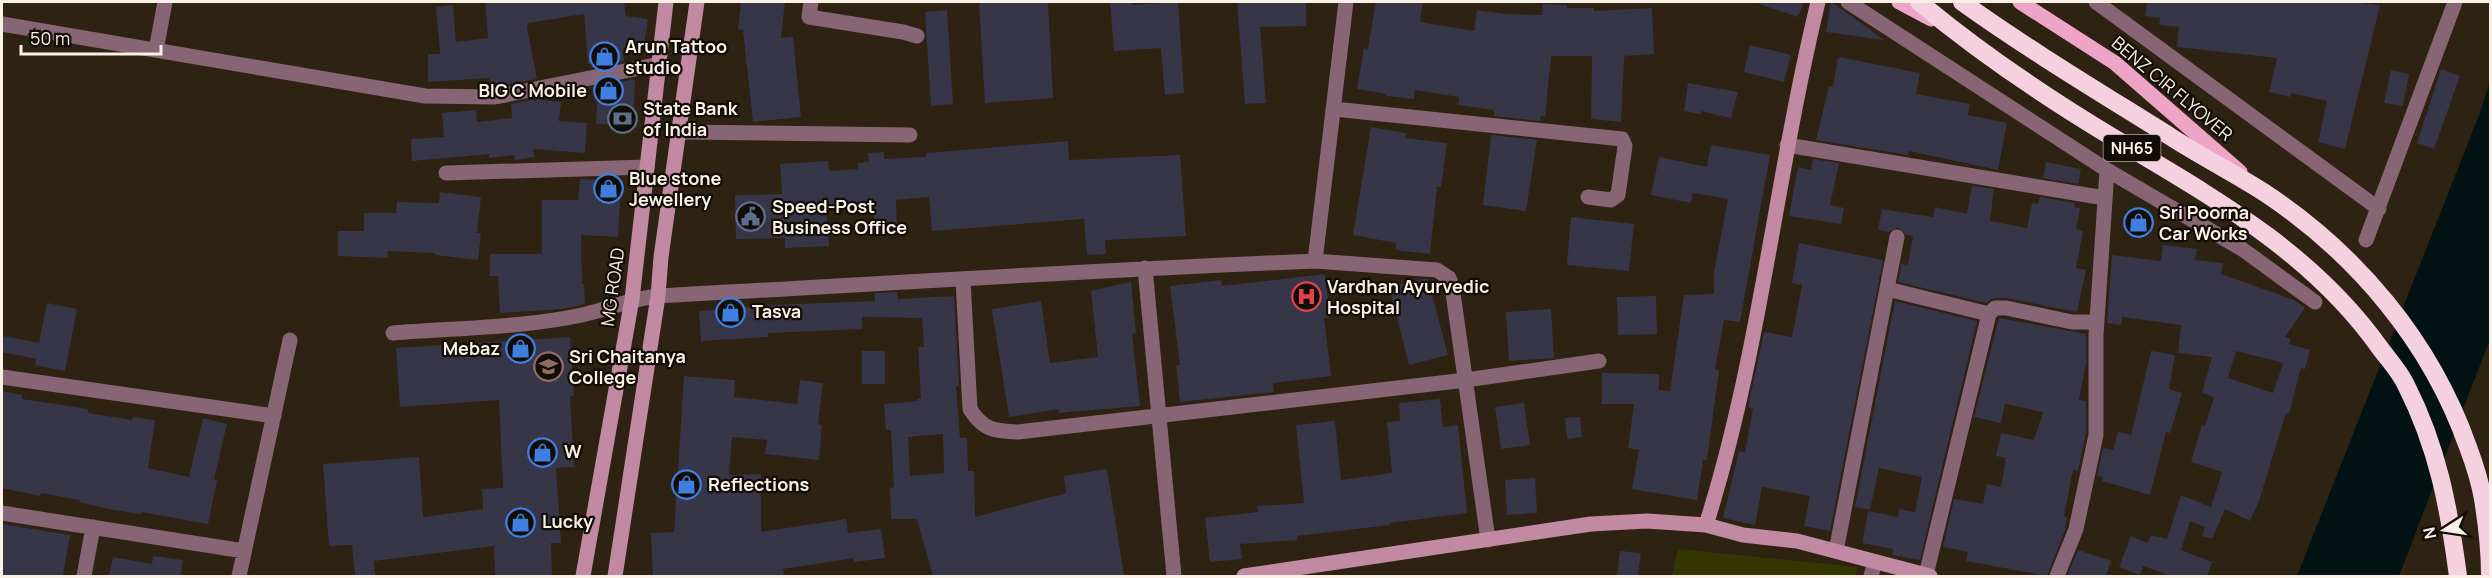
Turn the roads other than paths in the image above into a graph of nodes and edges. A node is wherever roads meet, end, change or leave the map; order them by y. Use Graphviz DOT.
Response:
graph roads {
  1 [pos="165,2"];
  2 [pos="666,2"];
  3 [pos="697,2"];
  4 [pos="811,2"];
  5 [pos="1346,2"];
  6 [pos="1818,2"];
  7 [pos="1848,2"];
  8 [pos="1899,2"];
  9 [pos="1919,2"];
  10 [pos="1962,2"];
  11 [pos="2020,2"];
  12 [pos="2096,2"];
  13 [pos="2455,2"];
  14 [pos="2,24"];
  15 [pos="1955,32"];
  16 [pos="917,36"];
  17 [pos="156,50"];
  18 [pos="660,64"];
  19 [pos="1334,109"];
  20 [pos="680,132"];
  21 [pos="910,135"];
  22 [pos="1787,145"];
  23 [pos="647,167"];
  24 [pos="2107,170"];
  25 [pos="447,173"];
  26 [pos="2265,193"];
  27 [pos="1588,197"];
  28 [pos="2105,198"];
  29 [pos="2379,208"];
  30 [pos="1898,237"];
  31 [pos="2366,240"];
  32 [pos="1315,261"];
  33 [pos="1145,268"];
  34 [pos="963,280"];
  35 [pos="1887,289"];
  36 [pos="658,296"];
  37 [pos="632,299"];
  38 [pos="2315,302"];
  39 [pos="1989,314"];
  40 [pos="2097,322"];
  41 [pos="393,333"];
  42 [pos="290,340"];
  43 [pos="1599,361"];
  44 [pos="2,377"];
  45 [pos="1466,380"];
  46 [pos="1158,414"];
  47 [pos="274,416"];
  48 [pos="2,513"];
  49 [pos="1706,525"];
  50 [pos="93,527"];
  51 [pos="1488,540"];
  52 [pos="1836,550"];
  53 [pos="244,551"];
  54 [pos="1873,569"];
  55 [pos="2490,575"];
  56 [pos="84,576"];
  57 [pos="239,576"];
  58 [pos="584,576"];
  59 [pos="615,576"];
  60 [pos="1174,576"];
  61 [pos="1244,576"];
  62 [pos="1928,576"];
  63 [pos="2057,576"];
  64 [pos="2458,576"];
  1 -- 17 [label="street"];
  2 -- 18 [label="street, MG ROAD"];
  3 -- 20 [label="street"];
  4 -- 16 [label="street"];
  5 -- 19 [label="street"];
  6 -- 22 [label="street"];
  7 -- 24 [label="street"];
  8 -- 15 [label="main road"];
  9 -- 15 [label="highway, NH65"];
  10 -- 26 [label="highway, NH65"];
  11 -- 26 [label="main road, BENZ CIR FLYOVER"];
  12 -- 29 [label="street"];
  13 -- 29 [label="street"];
  14 -- 17 [label="street"];
  15 -- 64 [label="highway, NH65"];
  17 -- 18 [label="street"];
  18 -- 23 [label="street, MG ROAD"];
  19 -- 27 [label="street"];
  19 -- 32 [label="street"];
  20 -- 21 [label="street"];
  20 -- 36 [label="street"];
  22 -- 28 [label="street"];
  22 -- 49 [label="street"];
  23 -- 25 [label="street"];
  23 -- 37 [label="street, MG ROAD"];
  24 -- 28 [label="street"];
  24 -- 38 [label="street"];
  26 -- 55 [label="highway, NH65"];
  28 -- 40 [label="street"];
  29 -- 31 [label="street"];
  30 -- 35 [label="street"];
  32 -- 33 [label="street"];
  32 -- 45 [label="street"];
  33 -- 34 [label="street"];
  33 -- 46 [label="street"];
  34 -- 36 [label="street"];
  34 -- 46 [label="street"];
  35 -- 39 [label="street"];
  35 -- 52 [label="street"];
  36 -- 37 [label="street"];
  36 -- 59 [label="street"];
  37 -- 41 [label="street"];
  37 -- 58 [label="street, MG ROAD"];
  39 -- 40 [label="street"];
  39 -- 62 [label="street"];
  40 -- 63 [label="street"];
  42 -- 47 [label="street"];
  43 -- 45 [label="street"];
  44 -- 47 [label="street"];
  45 -- 46 [label="street"];
  45 -- 51 [label="street"];
  46 -- 60 [label="street"];
  47 -- 53 [label="street"];
  48 -- 50 [label="street"];
  49 -- 51 [label="street"];
  49 -- 52 [label="street"];
  50 -- 53 [label="street"];
  50 -- 56 [label="street"];
  51 -- 61 [label="street"];
  52 -- 54 [label="street"];
  53 -- 57 [label="street"];
  54 -- 62 [label="street"];
}
